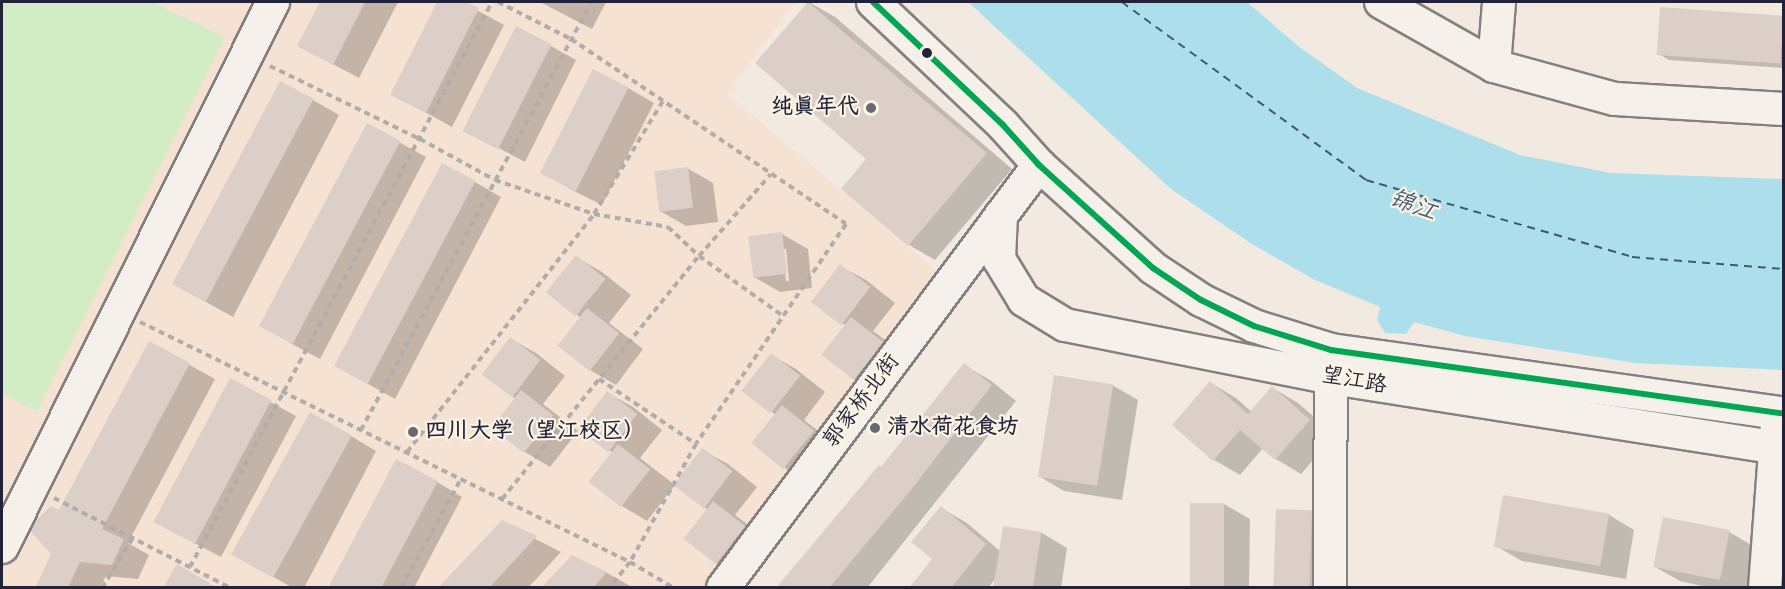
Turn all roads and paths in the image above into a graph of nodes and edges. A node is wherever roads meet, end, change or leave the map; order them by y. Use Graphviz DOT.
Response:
graph roads {
  1 [pos="273,2"];
  2 [pos="492,2"];
  3 [pos="498,2"];
  4 [pos="591,2"];
  5 [pos="873,2"];
  6 [pos="1382,2"];
  7 [pos="1499,2"];
  8 [pos="571,39"];
  9 [pos="256,59"];
  10 [pos="1494,66"];
  11 [pos="663,100"];
  12 [pos="1784,109"];
  13 [pos="420,139"];
  14 [pos="1039,165"];
  15 [pos="771,174"];
  16 [pos="495,180"];
  17 [pos="594,214"];
  18 [pos="1001,215"];
  19 [pos="699,256"];
  20 [pos="783,316"];
  21 [pos="136,320"];
  22 [pos="1332,356"];
  23 [pos="599,379"];
  24 [pos="282,391"];
  25 [pos="1780,410"];
  26 [pos="361,430"];
  27 [pos="696,444"];
  28 [pos="1779,448"];
  29 [pos="406,452"];
  30 [pos="461,479"];
  31 [pos="51,496"];
  32 [pos="502,499"];
  33 [pos="134,536"];
  34 [pos="2,547"];
  35 [pos="630,562"];
  36 [pos="190,567"];
  37 [pos="102,588"];
  38 [pos="231,588"];
  39 [pos="401,588"];
  40 [pos="609,588"];
  41 [pos="674,588"];
  42 [pos="723,588"];
  43 [pos="1330,588"];
  44 [pos="1765,588"];
  1 -- 9 [label="street"];
  2 -- 13 [label="path"];
  3 -- 8 [label="path"];
  4 -- 8 [label="path"];
  5 -- 14 [label="street, 望江路"];
  6 -- 10 [label="street"];
  7 -- 10 [label="street"];
  8 -- 11 [label="path"];
  8 -- 16 [label="path"];
  9 -- 13 [label="path"];
  9 -- 34 [label="street"];
  10 -- 12 [label="street"];
  11 -- 15 [label="path"];
  11 -- 17 [label="path"];
  13 -- 16 [label="path"];
  13 -- 24 [label="path"];
  14 -- 18 [label="street, 郭家桥北街"];
  14 -- 22 [label="street, 望江路"];
  15 -- 19 [label="path"];
  15 -- 20 [label="path"];
  16 -- 17 [label="path"];
  16 -- 26 [label="path"];
  17 -- 19 [label="path"];
  17 -- 29 [label="path"];
  18 -- 22 [label="street, 望江路"];
  18 -- 42 [label="street, 郭家桥北街"];
  19 -- 20 [label="path"];
  19 -- 23 [label="path"];
  20 -- 27 [label="path"];
  21 -- 24 [label="path"];
  22 -- 25 [label="street, 望江路"];
  22 -- 28 [label="street, 望江路"];
  22 -- 43 [label="street"];
  23 -- 27 [label="path"];
  23 -- 32 [label="path"];
  24 -- 26 [label="path"];
  24 -- 36 [label="path"];
  25 -- 28 [label="street"];
  26 -- 29 [label="path"];
  27 -- 35 [label="path"];
  28 -- 44 [label="street"];
  29 -- 30 [label="path"];
  30 -- 32 [label="path"];
  30 -- 39 [label="path"];
  31 -- 33 [label="path"];
  32 -- 35 [label="path"];
  33 -- 36 [label="path"];
  33 -- 37 [label="path"];
  35 -- 40 [label="path"];
  35 -- 41 [label="path"];
  36 -- 38 [label="path"];
}
